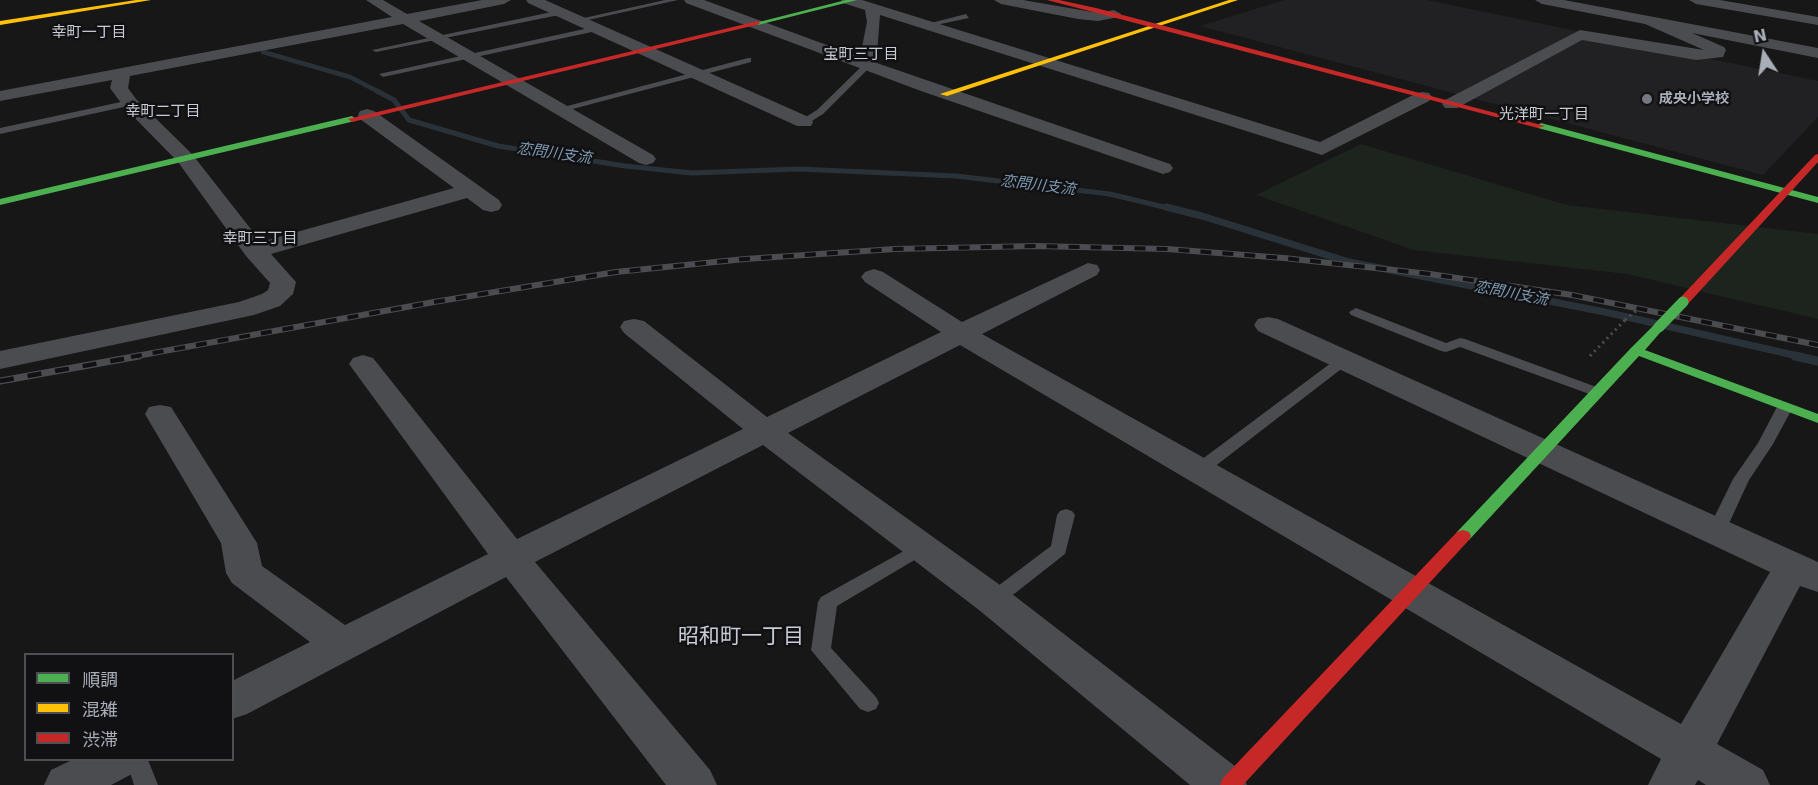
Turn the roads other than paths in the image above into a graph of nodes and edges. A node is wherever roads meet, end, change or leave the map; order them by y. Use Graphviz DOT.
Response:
graph roads {
  1 [pos="102,0"];
  2 [pos="148,0"];
  3 [pos="374,0"];
  4 [pos="504,0"];
  5 [pos="533,0"];
  6 [pos="675,0"];
  7 [pos="691,0"];
  8 [pos="851,0"];
  9 [pos="1001,0"];
  10 [pos="1050,0"];
  11 [pos="1231,0"];
  12 [pos="1542,0"];
  13 [pos="1615,0"];
  14 [pos="1696,0"];
  15 [pos="872,7"];
  16 [pos="1596,10"];
  17 [pos="561,12"];
  18 [pos="1114,14"];
  19 [pos="0,16"];
  20 [pos="966,16"];
  21 [pos="406,19"];
  22 [pos="579,20"];
  23 [pos="1648,20"];
  24 [pos="1818,21"];
  25 [pos="0,23"];
  26 [pos="754,24"];
  27 [pos="931,24"];
  28 [pos="1156,25"];
  29 [pos="598,28"];
  30 [pos="438,37"];
  31 [pos="376,50"];
  32 [pos="644,50"];
  33 [pos="1818,53"];
  34 [pos="469,56"];
  35 [pos="748,60"];
  36 [pos="1045,61"];
  37 [pos="863,64"];
  38 [pos="122,73"];
  39 [pos="698,73"];
  40 [pos="383,74"];
  41 [pos="512,80"];
  42 [pos="944,94"];
  43 [pos="0,96"];
  44 [pos="1423,97"];
  45 [pos="130,103"];
  46 [pos="1451,104"];
  47 [pos="561,109"];
  48 [pos="367,116"];
  49 [pos="804,122"];
  50 [pos="0,131"];
  51 [pos="185,158"];
  52 [pos="1818,158"];
  53 [pos="646,159"];
  54 [pos="1163,168"];
  55 [pos="470,190"];
  56 [pos="1787,192"];
  57 [pos="1818,200"];
  58 [pos="0,202"];
  59 [pos="491,205"];
  60 [pos="255,252"];
  61 [pos="1088,270"];
  62 [pos="874,277"];
  63 [pos="1356,312"];
  64 [pos="1268,325"];
  65 [pos="634,327"];
  66 [pos="960,333"];
  67 [pos="1636,351"];
  68 [pos="0,360"];
  69 [pos="1344,360"];
  70 [pos="363,364"];
  71 [pos="1597,392"];
  72 [pos="1785,407"];
  73 [pos="160,414"];
  74 [pos="1818,419"];
  75 [pos="765,431"];
  76 [pos="1541,452"];
  77 [pos="1199,470"];
  78 [pos="1066,515"];
  79 [pos="1716,532"];
  80 [pos="922,547"];
  81 [pos="511,558"];
  82 [pos="1805,572"];
  83 [pos="1411,592"];
  84 [pos="993,600"];
  85 [pos="342,645"];
  86 [pos="234,699"];
  87 [pos="868,703"];
  88 [pos="113,761"];
  89 [pos="138,761"];
  90 [pos="1680,768"];
  91 [pos="67,785"];
  92 [pos="146,785"];
  93 [pos="694,785"];
  94 [pos="1224,785"];
  95 [pos="1230,785"];
  96 [pos="1748,785"];
  1 -- 19 [label="street"];
  2 -- 25 [label="street"];
  3 -- 21 [label="street"];
  4 -- 21 [label="street"];
  5 -- 17 [label="street"];
  6 -- 22 [label="lane"];
  7 -- 26 [label="street"];
  8 -- 15 [label="street"];
  8 -- 26 [label="street"];
  9 -- 18 [label="street"];
  10 -- 18 [label="street"];
  11 -- 28 [label="street"];
  12 -- 16 [label="street"];
  13 -- 16 [label="street"];
  14 -- 24 [label="street"];
  15 -- 27 [label="street"];
  15 -- 37 [label="street"];
  16 -- 23 [label="street"];
  17 -- 22 [label="street"];
  17 -- 30 [label="lane"];
  18 -- 28 [label="street"];
  20 -- 27 [label="lane"];
  21 -- 30 [label="street"];
  21 -- 38 [label="street"];
  22 -- 29 [label="street"];
  23 -- 33 [label="street"];
  23 -- 46 [label="street"];
  26 -- 32 [label="street"];
  26 -- 37 [label="street"];
  27 -- 36 [label="street"];
  28 -- 36 [label="street"];
  28 -- 44 [label="street"];
  29 -- 32 [label="street"];
  29 -- 34 [label="lane"];
  30 -- 31 [label="lane"];
  30 -- 34 [label="street"];
  32 -- 39 [label="street"];
  32 -- 41 [label="street"];
  34 -- 40 [label="lane"];
  34 -- 41 [label="street"];
  35 -- 39 [label="lane"];
  36 -- 42 [label="street"];
  36 -- 44 [label="street"];
  37 -- 42 [label="street"];
  37 -- 49 [label="lane"];
  38 -- 43 [label="street"];
  38 -- 45 [label="street"];
  39 -- 47 [label="lane"];
  39 -- 49 [label="street"];
  41 -- 47 [label="street"];
  41 -- 48 [label="street"];
  42 -- 54 [label="street"];
  44 -- 46 [label="street"];
  45 -- 50 [label="lane"];
  45 -- 51 [label="street"];
  46 -- 56 [label="street"];
  47 -- 53 [label="street"];
  48 -- 51 [label="street"];
  48 -- 55 [label="street"];
  51 -- 58 [label="street"];
  51 -- 60 [label="street"];
  52 -- 56 [label="street"];
  55 -- 59 [label="street"];
  55 -- 60 [label="street"];
  56 -- 57 [label="street"];
  56 -- 67 [label="street, bridge"];
  60 -- 68 [label="street"];
  61 -- 66 [label="street"];
  62 -- 66 [label="street"];
  63 -- 71 [label="lane"];
  64 -- 69 [label="street"];
  65 -- 75 [label="street"];
  66 -- 75 [label="street"];
  66 -- 77 [label="street"];
  67 -- 71 [label="street"];
  67 -- 72 [label="street"];
  69 -- 76 [label="street"];
  69 -- 77 [label="lane"];
  70 -- 81 [label="street"];
  71 -- 76 [label="street"];
  72 -- 74 [label="street"];
  72 -- 79 [label="lane"];
  73 -- 85 [label="street"];
  75 -- 80 [label="street"];
  75 -- 81 [label="street"];
  76 -- 79 [label="street"];
  76 -- 83 [label="street"];
  77 -- 83 [label="street"];
  78 -- 84 [label="lane"];
  79 -- 82 [label="street"];
  80 -- 84 [label="street"];
  80 -- 87 [label="lane"];
  81 -- 85 [label="street"];
  81 -- 93 [label="street"];
  82 -- 90 [label="street"];
  83 -- 90 [label="street"];
  83 -- 95 [label="street"];
  84 -- 94 [label="street"];
  85 -- 86 [label="street"];
  88 -- 91 [label="street"];
  89 -- 92 [label="lane"];
  90 -- 96 [label="street"];
}
